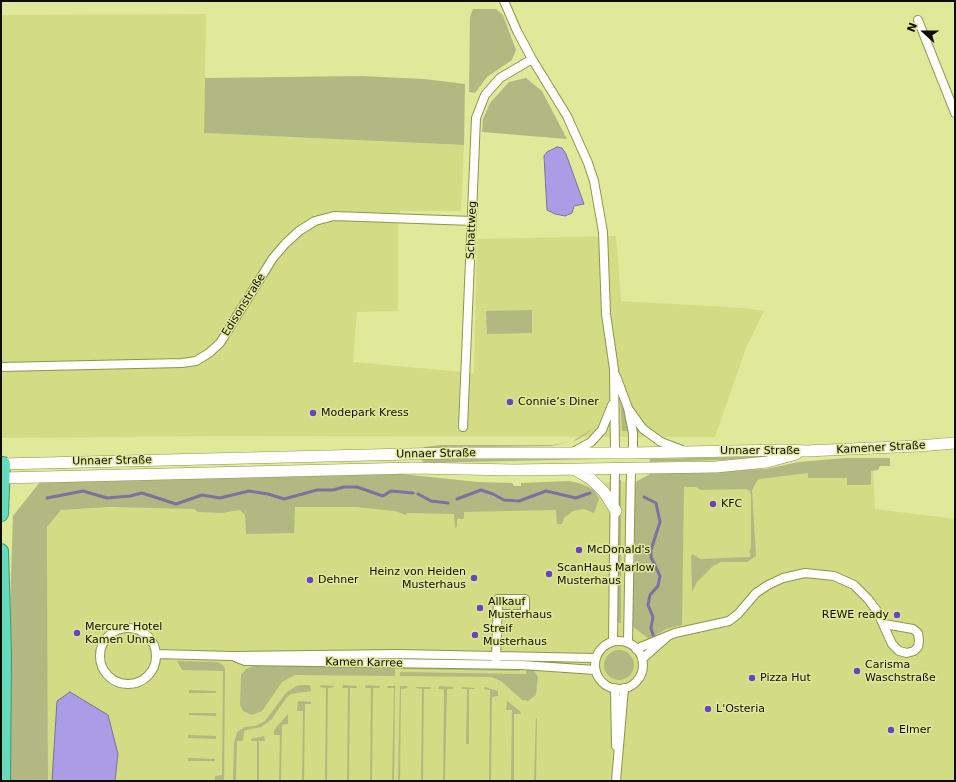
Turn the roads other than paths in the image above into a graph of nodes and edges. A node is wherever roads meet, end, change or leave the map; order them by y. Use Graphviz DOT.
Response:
graph roads {
  1 [pos="504,1"];
  2 [pos="918,20"];
  3 [pos="532,59"];
  4 [pos="955,113"];
  5 [pos="472,221"];
  6 [pos="1,367"];
  7 [pos="614,369"];
  8 [pos="614,398"];
  9 [pos="628,408"];
  10 [pos="463,427"];
  11 [pos="955,443"];
  12 [pos="806,451"];
  13 [pos="615,452"];
  14 [pos="684,452"];
  15 [pos="572,453"];
  16 [pos="632,453"];
  17 [pos="3,464"];
  18 [pos="631,468"];
  19 [pos="573,469"];
  20 [pos="615,469"];
  21 [pos="2,478"];
  22 [pos="616,511"];
  23 [pos="1,514"];
  24 [pos="1,551"];
  25 [pos="497,614"];
  26 [pos="884,624"];
  27 [pos="613,641"];
  28 [pos="660,641"];
  29 [pos="628,642"];
  30 [pos="636,648"];
  31 [pos="156,654"];
  32 [pos="496,655"];
  33 [pos="232,656"];
  34 [pos="595,658"];
  35 [pos="642,658"];
  36 [pos="497,665"];
  37 [pos="595,670"];
  38 [pos="614,688"];
  39 [pos="624,688"];
  40 [pos="618,752"];
  41 [pos="3,781"];
  42 [pos="616,781"];
  1 -- 3 [label="street"];
  2 -- 4 [label="street"];
  3 -- 5 [label="street, Schattweg"];
  3 -- 7 [label="street"];
  5 -- 6 [label="street, Edisonstraße"];
  5 -- 10 [label="street, Schattweg"];
  7 -- 8 [label="street"];
  7 -- 9 [label="street"];
  8 -- 13 [label="street"];
  8 -- 15 [label="street"];
  9 -- 14 [label="street"];
  9 -- 16 [label="street"];
  11 -- 12 [label="main road, Kamener Straße"];
  12 -- 14 [label="main road, Unnaer Straße"];
  12 -- 18 [label="main road, Unnaer Straße"];
  13 -- 15 [label="main road, Unnaer Straße"];
  13 -- 16 [label="main road, Unnaer Straße"];
  13 -- 20 [label="main road"];
  14 -- 16 [label="main road, Unnaer Straße"];
  15 -- 17 [label="main road, Unnaer Straße"];
  16 -- 18 [label="main road"];
  17 -- 21 [label="highway"];
  18 -- 20 [label="main road, Unnaer Straße"];
  18 -- 29 [label="street"];
  19 -- 20 [label="main road, Unnaer Straße"];
  19 -- 21 [label="main road, Unnaer Straße"];
  19 -- 22 [label="main road"];
  20 -- 22 [label="street"];
  21 -- 23 [label="highway"];
  22 -- 27 [label="street"];
  24 -- 41 [label="highway"];
  25 -- 32 [label="street"];
  26 -- 26 [label="street"];
  26 -- 28 [label="street"];
  27 -- 29 [label="street"];
  27 -- 34 [label="street"];
  28 -- 30 [label="street"];
  28 -- 35 [label="street"];
  29 -- 30 [label="street"];
  30 -- 35 [label="street"];
  31 -- 31 [label="street"];
  31 -- 33 [label="street, Kamen Karree"];
  32 -- 33 [label="street, Kamen Karree"];
  32 -- 34 [label="street, Kamen Karree"];
  32 -- 36 [label="street"];
  33 -- 36 [label="street, Kamen Karree"];
  34 -- 37 [label="street"];
  35 -- 39 [label="street"];
  36 -- 37 [label="street, Kamen Karree"];
  37 -- 38 [label="street"];
  38 -- 39 [label="street"];
  38 -- 40 [label="street"];
  39 -- 40 [label="street"];
  40 -- 42 [label="street"];
}
